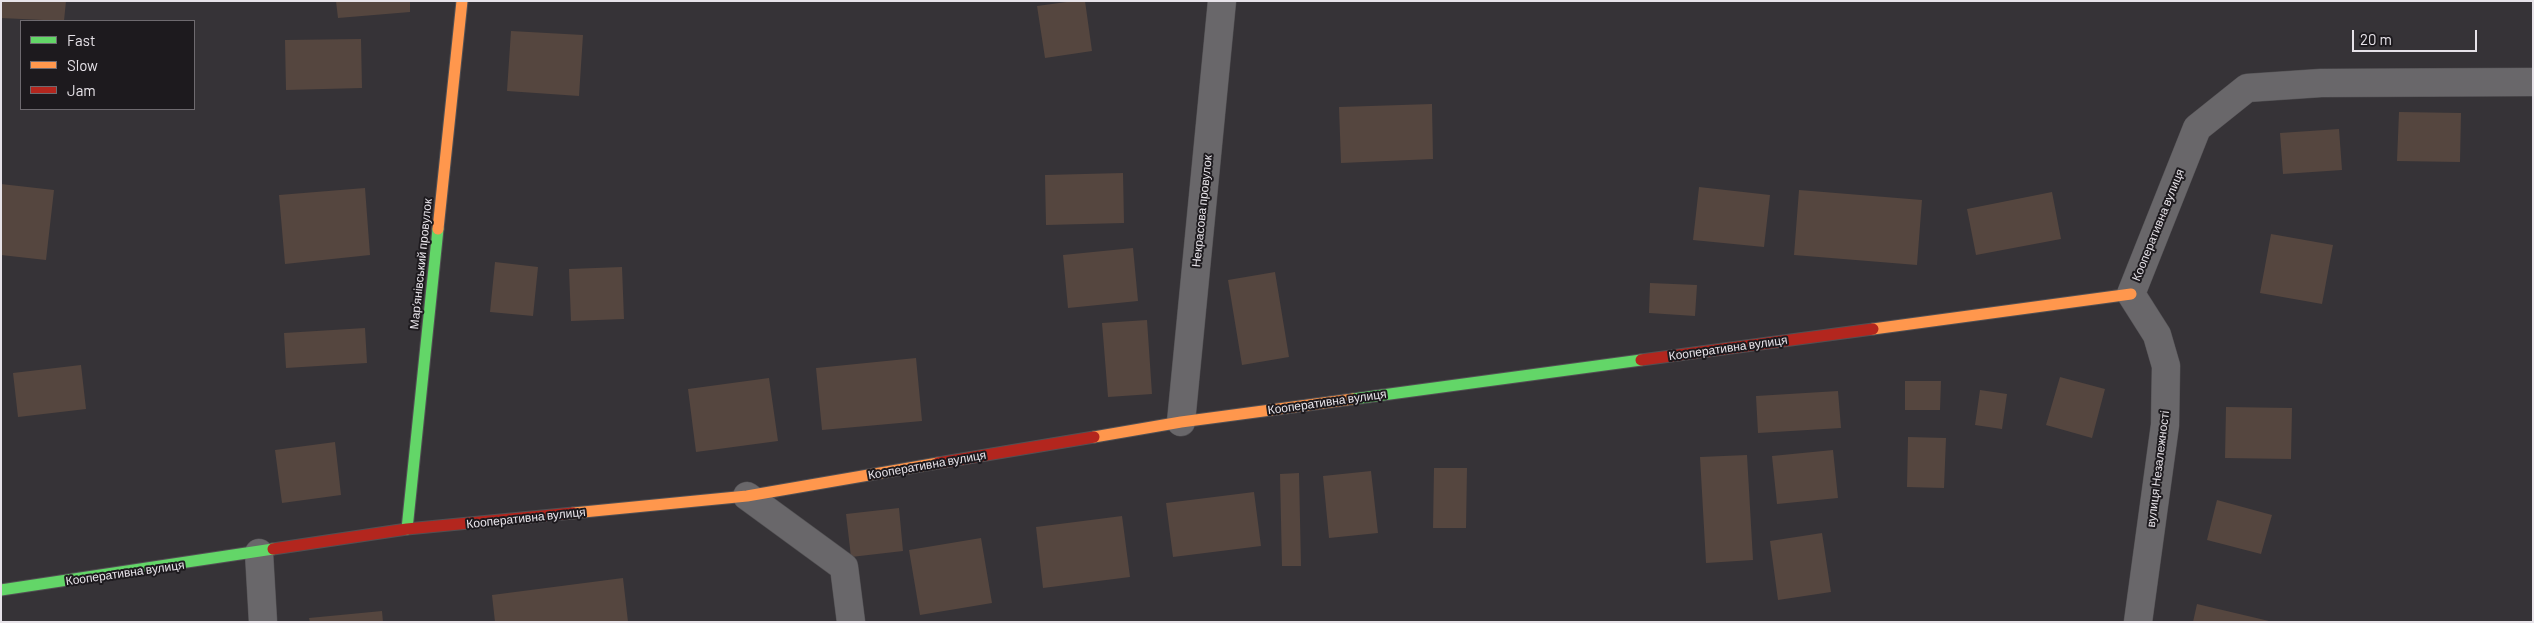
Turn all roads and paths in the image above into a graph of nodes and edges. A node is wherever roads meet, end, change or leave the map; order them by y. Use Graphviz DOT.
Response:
graph roads {
  1 [pos="462,1"];
  2 [pos="1222,1"];
  3 [pos="2533,82"];
  4 [pos="2130,294"];
  5 [pos="1181,422"];
  6 [pos="747,496"];
  7 [pos="407,529"];
  8 [pos="258,553"];
  9 [pos="1,590"];
  10 [pos="263,622"];
  11 [pos="851,622"];
  12 [pos="2138,622"];
  1 -- 7 [label="street, Мар’янівський провулок"];
  2 -- 5 [label="street, Некрасова провулок"];
  3 -- 4 [label="street, Кооперативна вулиця"];
  4 -- 5 [label="street, Кооперативна вулиця"];
  4 -- 12 [label="street, вулиця Незалежності"];
  5 -- 6 [label="street, Кооперативна вулиця"];
  6 -- 7 [label="street, Кооперативна вулиця"];
  6 -- 11 [label="street"];
  7 -- 8 [label="street, Кооперативна вулиця"];
  8 -- 9 [label="street, Кооперативна вулиця"];
  8 -- 10 [label="street"];
}
